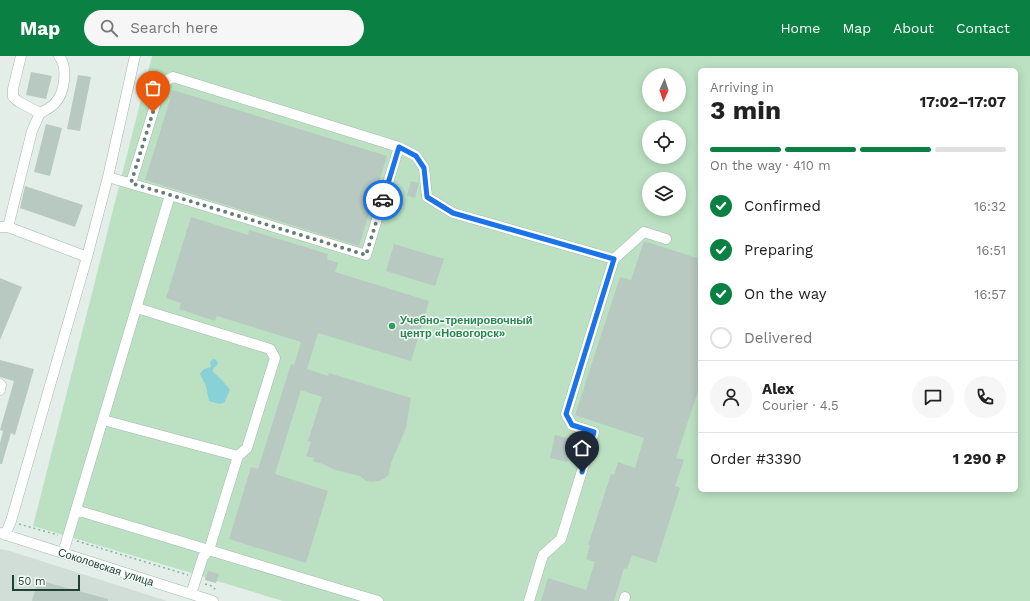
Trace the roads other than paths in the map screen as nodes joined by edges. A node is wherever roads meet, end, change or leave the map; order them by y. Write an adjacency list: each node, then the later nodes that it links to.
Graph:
1 (21, 56): 4 (street)
2 (59, 56): 4 (street)
3 (135, 56): 6 (street)
4 (40, 112): 9 (street)
5 (399, 147): 7 (street); 8 (street); 12 (street)
6 (108, 177): 7 (street); 11 (street)
7 (131, 183): 8 (street)
8 (170, 195): 13 (street)
9 (4, 227): 11 (street)
10 (666, 239): 12 (street)
11 (87, 257): 19 (street)
12 (614, 259): 25 (street)
13 (136, 308): 16 (street); 17 (street)
14 (0, 384): 15 (street)
15 (0, 390)
16 (103, 420): 17 (street); 18 (street)
17 (238, 456): 20 (street)
18 (76, 510): 20 (street); 21 (street)
19 (3, 534): 21 (street, Соколовская улица)
20 (209, 550): 22 (street); 24 (street)
21 (63, 553): 22 (street, Соколовская улица)
22 (191, 594): 23 (street, Соколовская улица)
23 (213, 601)
24 (378, 601)
25 (529, 601)

